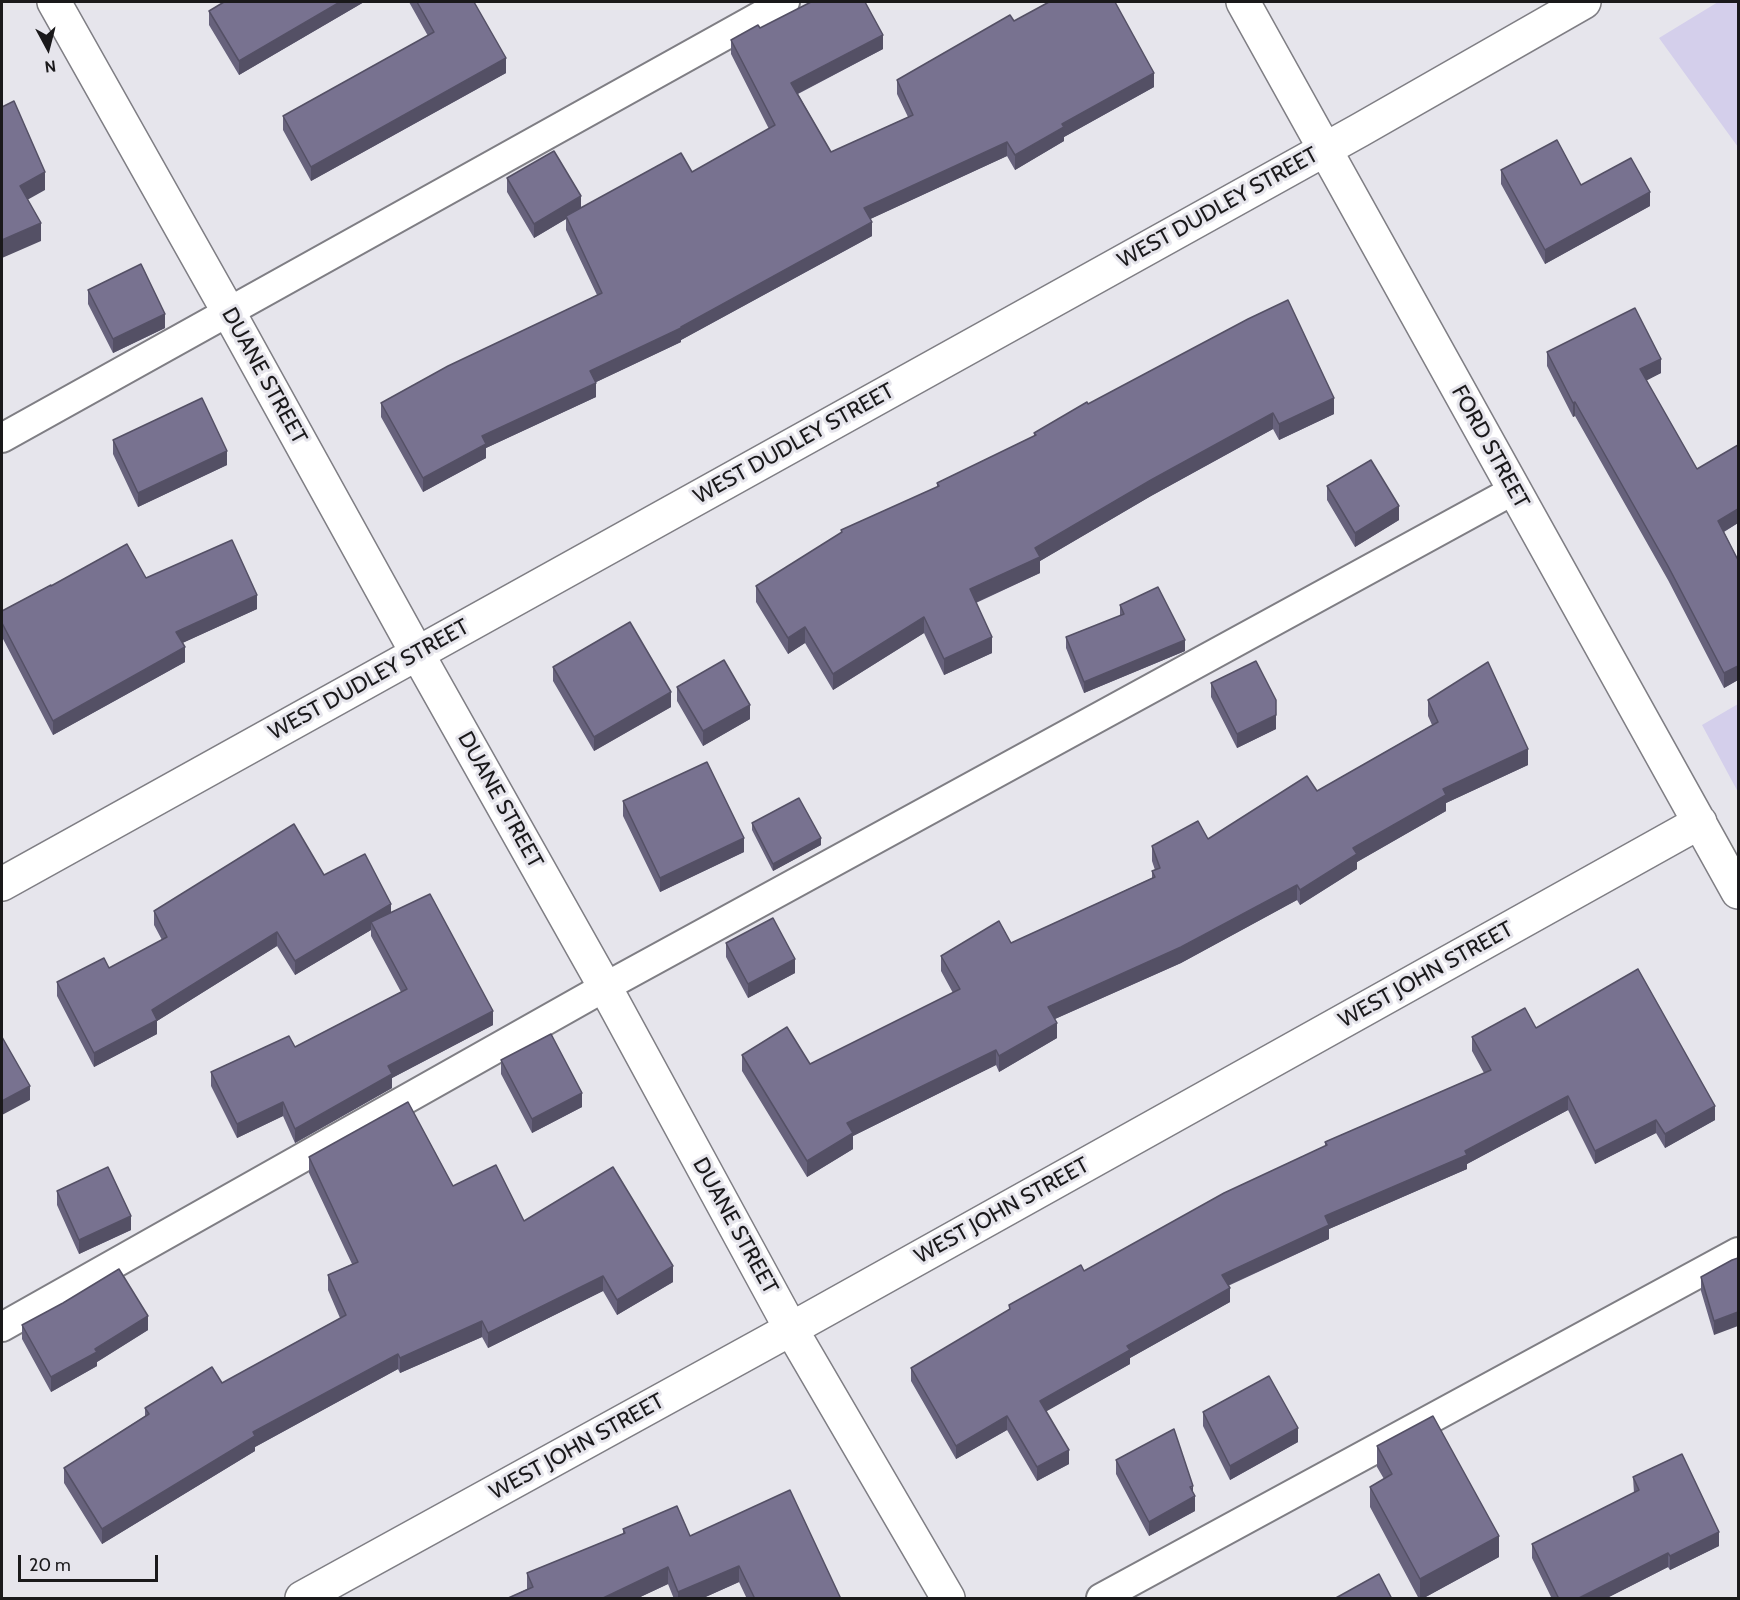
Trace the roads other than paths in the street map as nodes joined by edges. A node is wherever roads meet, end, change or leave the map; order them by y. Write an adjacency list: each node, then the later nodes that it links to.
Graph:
1 (54, 2): 6 (street, DUANE STREET)
2 (785, 2): 6 (lane)
3 (1243, 2): 5 (street, FORD STREET)
4 (1584, 2): 5 (street, WEST DUDLEY STREET)
5 (1324, 150): 8 (street, FORD STREET); 9 (street, WEST DUDLEY STREET)
6 (228, 311): 7 (lane); 9 (street, DUANE STREET)
7 (2, 438)
8 (1514, 490): 10 (street, FORD STREET); 13 (lane)
9 (417, 653): 11 (street, WEST DUDLEY STREET); 13 (street, DUANE STREET)
10 (1700, 822): 12 (street, FORD STREET); 16 (street, WEST JOHN STREET)
11 (2, 884)
12 (1738, 892)
13 (605, 987): 15 (lane); 16 (street, DUANE STREET)
14 (1738, 1251): 19 (lane)
15 (2, 1327)
16 (791, 1329): 17 (street, WEST JOHN STREET); 18 (street, DUANE STREET)
17 (302, 1599)
18 (948, 1599)
19 (1101, 1599)

